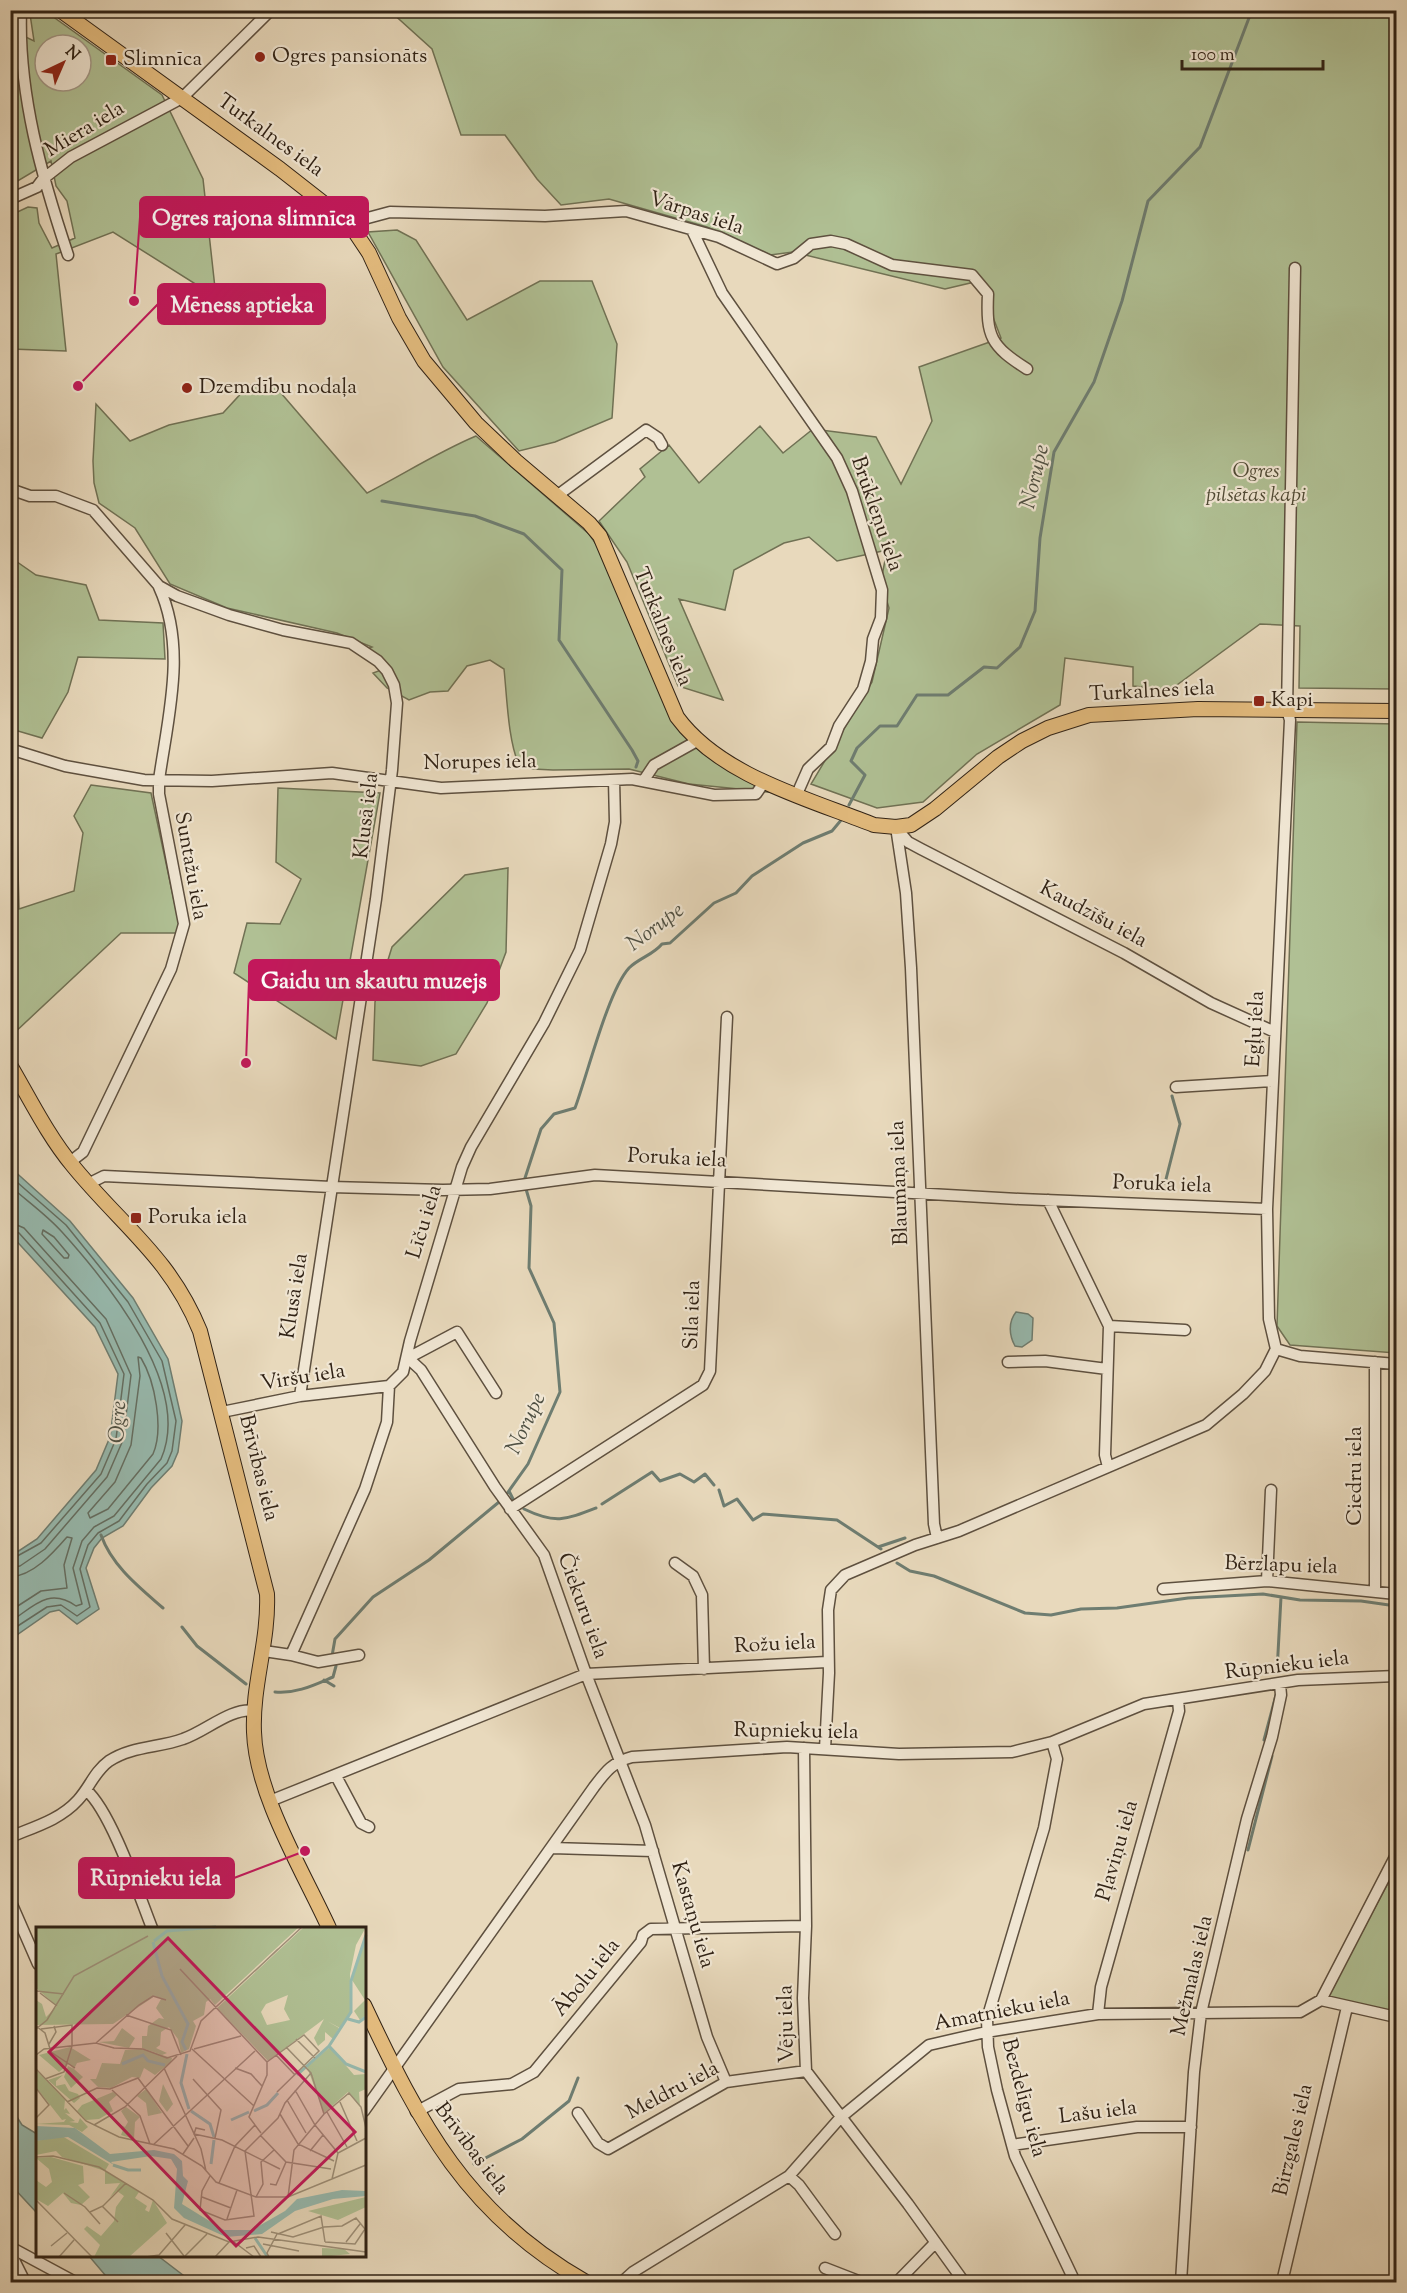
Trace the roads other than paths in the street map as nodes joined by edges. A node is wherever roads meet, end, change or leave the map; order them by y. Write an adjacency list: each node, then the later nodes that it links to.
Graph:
1 (21, 10): 5 (street)
2 (60, 10): 4 (main road, Turkalnes iela)
3 (271, 10): 4 (street, Miera iela)
4 (182, 98): 5 (street, Miera iela); 7 (main road, Turkalnes iela)
5 (43, 178): 6 (street, Miera iela); 9 (street)
6 (10, 199)
7 (349, 223): 8 (street, Vārpas iela); 14 (main road, Turkalnes iela)
8 (692, 230): 11 (street, Vārpas iela); 25 (street, Brūkleņu iela)
9 (68, 255)
10 (1294, 268): 16 (street, Egļu iela)
11 (1027, 369)
12 (662, 444): 14 (street)
13 (10, 489): 15 (street, Klusā iela)
14 (558, 495): 18 (main road, Turkalnes iela)
15 (159, 586): 20 (street, Suntažu iela); 21 (street, Klusā iela)
16 (1287, 710): 17 (main road, Turkalnes iela); 26 (main road, Turkalnes iela); 28 (street, Egļu iela)
17 (1396, 711)
18 (697, 741): 23 (street); 24 (main road, Turkalnes iela)
19 (10, 749): 20 (street, Norupes iela)
20 (159, 780): 21 (street, Norupes iela); 32 (street, Suntažu iela)
21 (391, 780): 22 (street, Norupes iela); 35 (street, Klusā iela)
22 (615, 780): 23 (street, Norupes iela); 36 (street, Līču iela)
23 (644, 780): 24 (street, Norupes iela)
24 (765, 781): 25 (main road, Turkalnes iela)
25 (797, 794): 26 (main road, Turkalnes iela)
26 (896, 827): 28 (street, Kaudzīšu iela); 37 (street, Blaumaņa iela)
27 (727, 1017): 33 (street, Sila iela)
28 (1275, 1032): 30 (street, Egļu iela)
29 (10, 1065): 32 (main road, Brīvības iela)
30 (1273, 1081): 31 (street); 39 (street, Egļu iela)
31 (1176, 1087)
32 (70, 1162): 34 (main road, Brīvības iela)
33 (717, 1180): 36 (street, Poruka iela); 37 (street, Poruka iela); 54 (street, Sila iela)
34 (88, 1184): 35 (street, Poruka iela); 51 (main road, Brīvības iela)
35 (331, 1187): 36 (street, Poruka iela); 50 (street, Klusā iela)
36 (455, 1189): 43 (street, Līču iela)
37 (919, 1192): 38 (street, Poruka iela); 55 (street, Blaumaņa iela)
38 (1048, 1200): 39 (street, Poruka iela); 40 (street)
39 (1267, 1209): 42 (street, Egļu iela)
40 (1109, 1326): 41 (street); 47 (street)
41 (1185, 1330)
42 (1276, 1349): 45 (street); 52 (street, Rožu iela)
43 (408, 1358): 48 (street, Līču iela); 49 (street); 54 (street, Čiekuru iela)
44 (1008, 1362): 47 (street)
45 (1375, 1362): 46 (street); 59 (street, Ciedru iela)
46 (1396, 1364)
47 (1107, 1369): 52 (street)
48 (389, 1386): 50 (street, Viršu iela); 62 (street)
49 (496, 1393)
50 (300, 1396): 51 (street, Viršu iela)
51 (222, 1412): 61 (main road, Brīvības iela)
52 (1108, 1467): 55 (street, Rožu iela)
53 (1271, 1490): 57 (street)
54 (510, 1509): 66 (street, Čiekuru iela)
55 (937, 1538): 64 (street, Rožu iela)
56 (675, 1563): 65 (street)
57 (1267, 1581): 58 (street, Bērzlapu iela); 59 (street, Bērzlapu iela)
58 (1164, 1590)
59 (1375, 1590): 60 (street, Bērzlapu iela)
60 (1396, 1594)
61 (264, 1651): 62 (street); 70 (main road, Brīvības iela)
62 (291, 1655): 63 (street)
63 (359, 1655)
64 (827, 1662): 65 (street, Rožu iela); 73 (street)
65 (704, 1669): 66 (street, Rožu iela)
66 (586, 1674): 74 (street, Čiekuru iela); 75 (street, Rožu iela)
67 (1396, 1676): 68 (street, Rūpnieku iela)
68 (1280, 1684): 69 (street, Rūpnieku iela); 92 (street, Mežmalas iela)
69 (1178, 1700): 71 (street, Rūpnieku iela); 93 (street, Pļaviņu iela)
70 (254, 1711): 76 (street); 77 (main road, Brīvības iela)
71 (1052, 1742): 73 (street, Rūpnieku iela); 95 (street, Bezdelīgu iela)
72 (804, 1748): 73 (street, Rūpnieku iela); 74 (street, Rūpnieku iela); 84 (street, Vēju iela)
73 (825, 1749)
74 (620, 1760): 80 (street); 81 (street, Kastaņu iela)
75 (336, 1776): 77 (street, Rožu iela); 78 (street)
76 (86, 1790): 79 (street); 85 (street)
77 (270, 1801): 86 (main road, Brīvības iela)
78 (369, 1827)
79 (10, 1837)
80 (552, 1848): 81 (street); 96 (street)
81 (653, 1851): 87 (street, Kastaņu iela)
82 (1396, 1855): 89 (street)
83 (10, 1900): 88 (street)
84 (806, 1926): 87 (street, Ābolu iela); 97 (street, Vēju iela)
85 (151, 1927)
86 (328, 1927)
87 (676, 1929): 98 (street, Kastaņu iela); 100 (street, Ābolu iela)
88 (36, 1959)
89 (1321, 2000): 90 (street); 92 (street, Amatnieku iela)
90 (1347, 2007): 94 (street); 119 (street, Birzgales iela)
91 (366, 2009): 96 (main road, Brīvības iela)
92 (1202, 2013): 93 (street, Amatnieku iela); 103 (street, Mežmalas iela)
93 (1098, 2014): 95 (street, Amatnieku iela)
94 (1396, 2017)
95 (986, 2032): 102 (street, Amatnieku iela); 104 (street, Bezdelīgu iela)
96 (395, 2070): 99 (street); 100 (main road, Brīvības iela)
97 (806, 2071): 98 (street, Meldru iela); 102 (street, Vēju iela)
98 (726, 2082): 101 (street, Meldru iela)
99 (366, 2108)
100 (416, 2112): 112 (main road, Brīvības iela)
101 (578, 2113)
102 (840, 2118): 105 (street, Amatnieku iela); 107 (street, Vēju iela)
103 (1191, 2127): 104 (street, Lašu iela); 118 (street, Mežmalas iela)
104 (1011, 2145): 117 (street, Bezdelīgu iela)
105 (789, 2176): 106 (street); 113 (street, Amatnieku iela)
106 (836, 2234)
107 (935, 2243): 115 (street); 116 (street, Vēju iela)
108 (11, 2248): 110 (street); 111 (street)
109 (825, 2268): 114 (street)
110 (25, 2283)
111 (75, 2283)
112 (586, 2283)
113 (622, 2283)
114 (861, 2283)
115 (897, 2283)
116 (964, 2283)
117 (1075, 2283)
118 (1181, 2283)
119 (1281, 2283)

